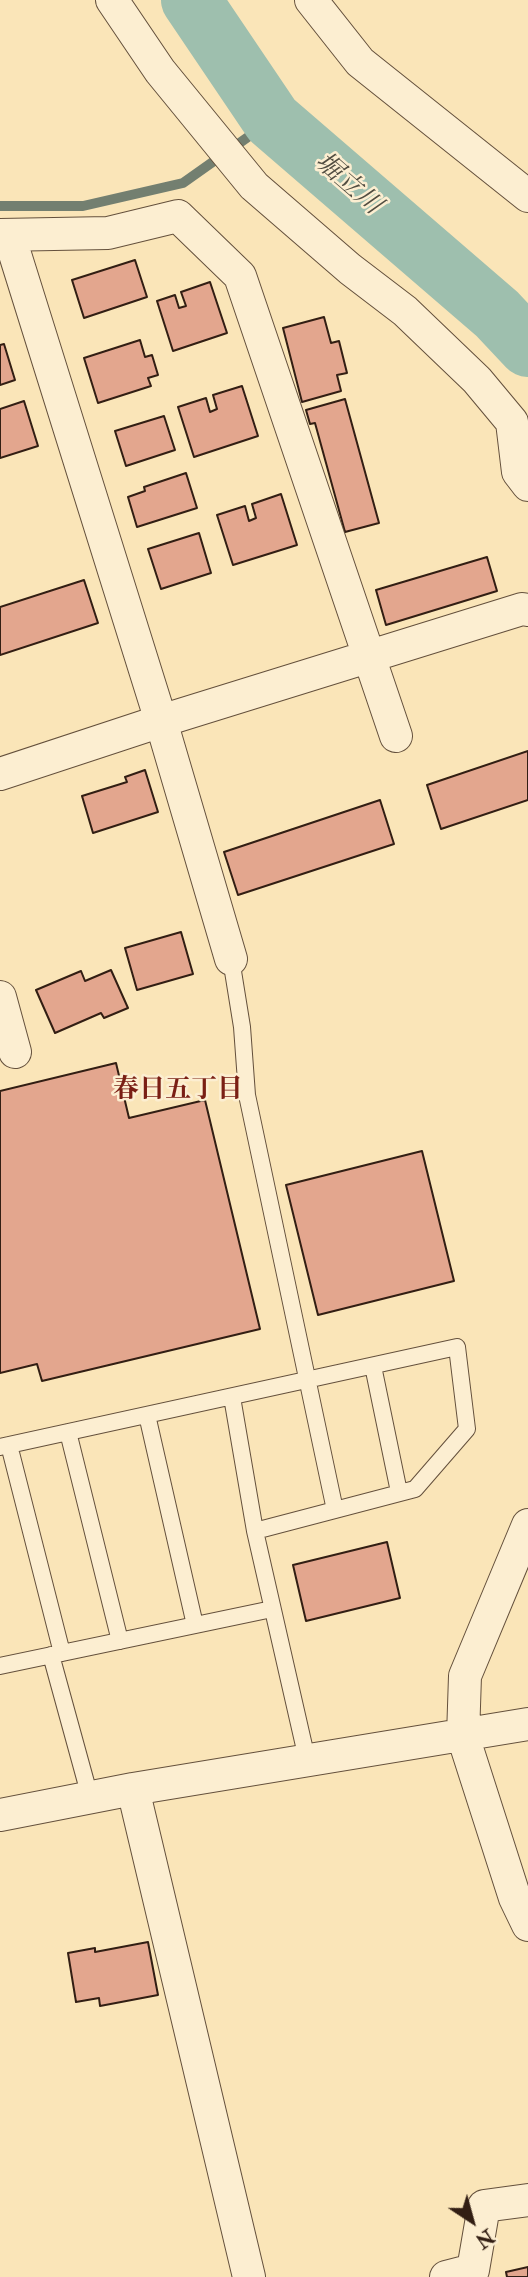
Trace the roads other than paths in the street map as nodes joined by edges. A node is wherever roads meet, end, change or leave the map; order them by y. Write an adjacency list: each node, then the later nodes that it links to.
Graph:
1 (112, 0): 5 (street)
2 (311, 0): 3 (street)
3 (528, 196)
4 (4, 235): 7 (street); 8 (street)
5 (528, 485)
6 (528, 610): 7 (street)
7 (370, 657): 8 (street); 9 (street)
8 (162, 721): 10 (street); 11 (street)
9 (396, 736)
10 (0, 774)
11 (231, 959): 15 (lane)
12 (0, 997): 13 (street)
13 (15, 1052)
14 (373, 1366): 15 (lane); 20 (lane); 20 (lane)
15 (307, 1380): 16 (lane); 21 (lane)
16 (232, 1396): 17 (lane); 23 (lane)
17 (147, 1415): 18 (lane); 25 (lane)
18 (68, 1432): 19 (lane); 26 (lane)
19 (4, 1446): 27 (lane)
20 (399, 1492): 21 (lane)
21 (335, 1510): 23 (lane)
22 (528, 1525): 30 (street)
23 (255, 1531): 24 (lane)
24 (272, 1609): 25 (lane); 31 (lane)
25 (195, 1625): 26 (lane)
26 (120, 1641): 27 (lane)
27 (56, 1654): 28 (lane); 33 (lane)
28 (0, 1666)
29 (528, 1724): 30 (street)
30 (463, 1735): 31 (street); 35 (street)
31 (307, 1759): 32 (street)
32 (133, 1789): 33 (street); 38 (street)
33 (90, 1797): 34 (street)
34 (0, 1815)
35 (528, 1925)
36 (528, 2200): 37 (street)
37 (469, 2275)
38 (249, 2277)

